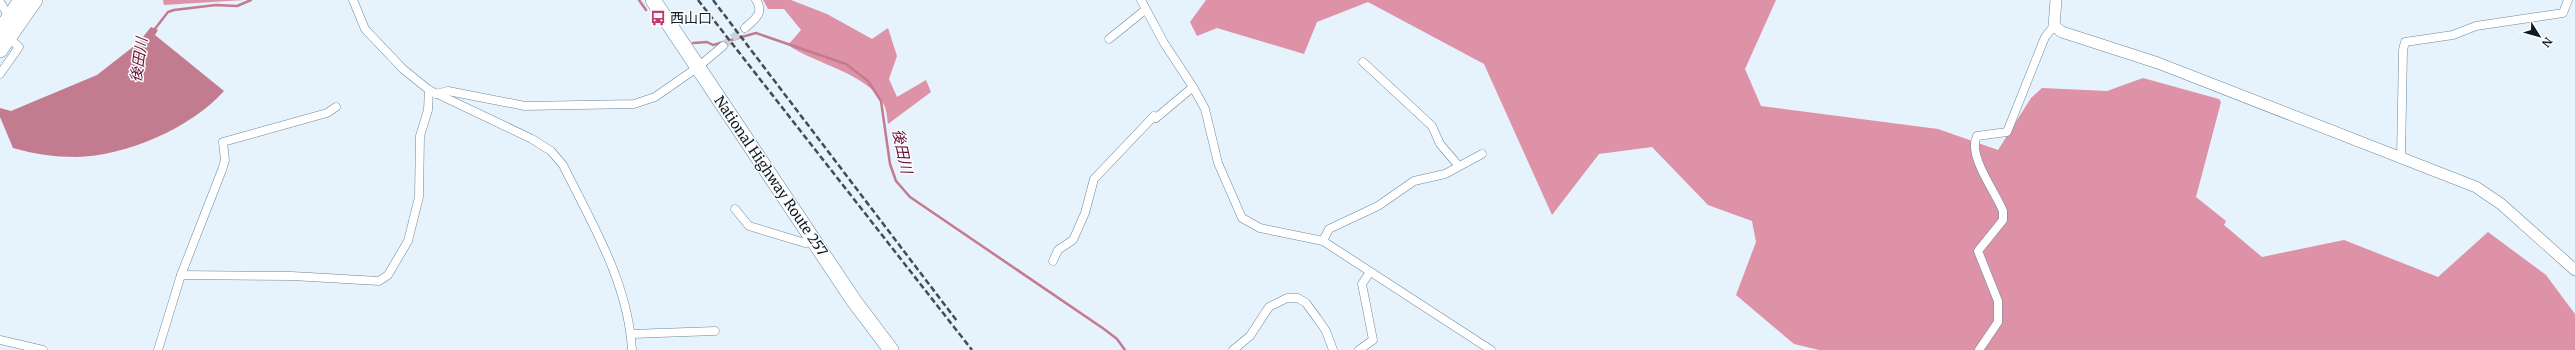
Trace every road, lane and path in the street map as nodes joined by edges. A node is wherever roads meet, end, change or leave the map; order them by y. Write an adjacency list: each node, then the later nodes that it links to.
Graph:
1 (21, 0): 11 (highway)
2 (35, 0): 14 (highway)
3 (353, 0): 22 (street)
4 (653, 0): 19 (highway, National Highway Route 257)
5 (756, 0): 13 (street)
6 (1141, 0): 10 (street)
7 (2056, 0): 12 (street)
8 (2568, 0): 25 (street)
9 (0, 4): 11 (street)
10 (1145, 10): 15 (street); 21 (street)
11 (9, 17): 14 (highway)
12 (2054, 26): 25 (street); 45 (street)
13 (745, 28)
14 (4, 34): 17 (highway); 20 (street)
15 (1109, 39)
16 (723, 46): 19 (street)
17 (0, 50)
18 (1363, 62): 26 (street)
19 (698, 67): 22 (street); 29 (highway, National Highway Route 257)
20 (0, 74)
21 (1193, 87): 28 (street); 30 (street)
22 (433, 92): 33 (street); 35 (street)
23 (336, 107): 33 (street)
24 (1482, 154): 26 (street)
25 (2401, 158): 31 (street)
26 (1458, 165): 28 (street)
27 (735, 209): 29 (street)
28 (1323, 241): 32 (street)
29 (815, 242): 40 (highway, National Highway Route 257)
30 (1053, 261)
31 (2575, 270)
32 (1370, 272): 43 (street); 44 (street)
33 (181, 275): 38 (street)
34 (715, 331): 35 (street)
35 (631, 334): 39 (street)
36 (0, 340): 37 (street)
37 (43, 350)
38 (158, 350)
39 (632, 350)
40 (891, 350)
41 (1234, 350): 42 (street)
42 (1334, 350)
43 (1359, 350)
44 (1491, 350)
45 (1979, 350)

